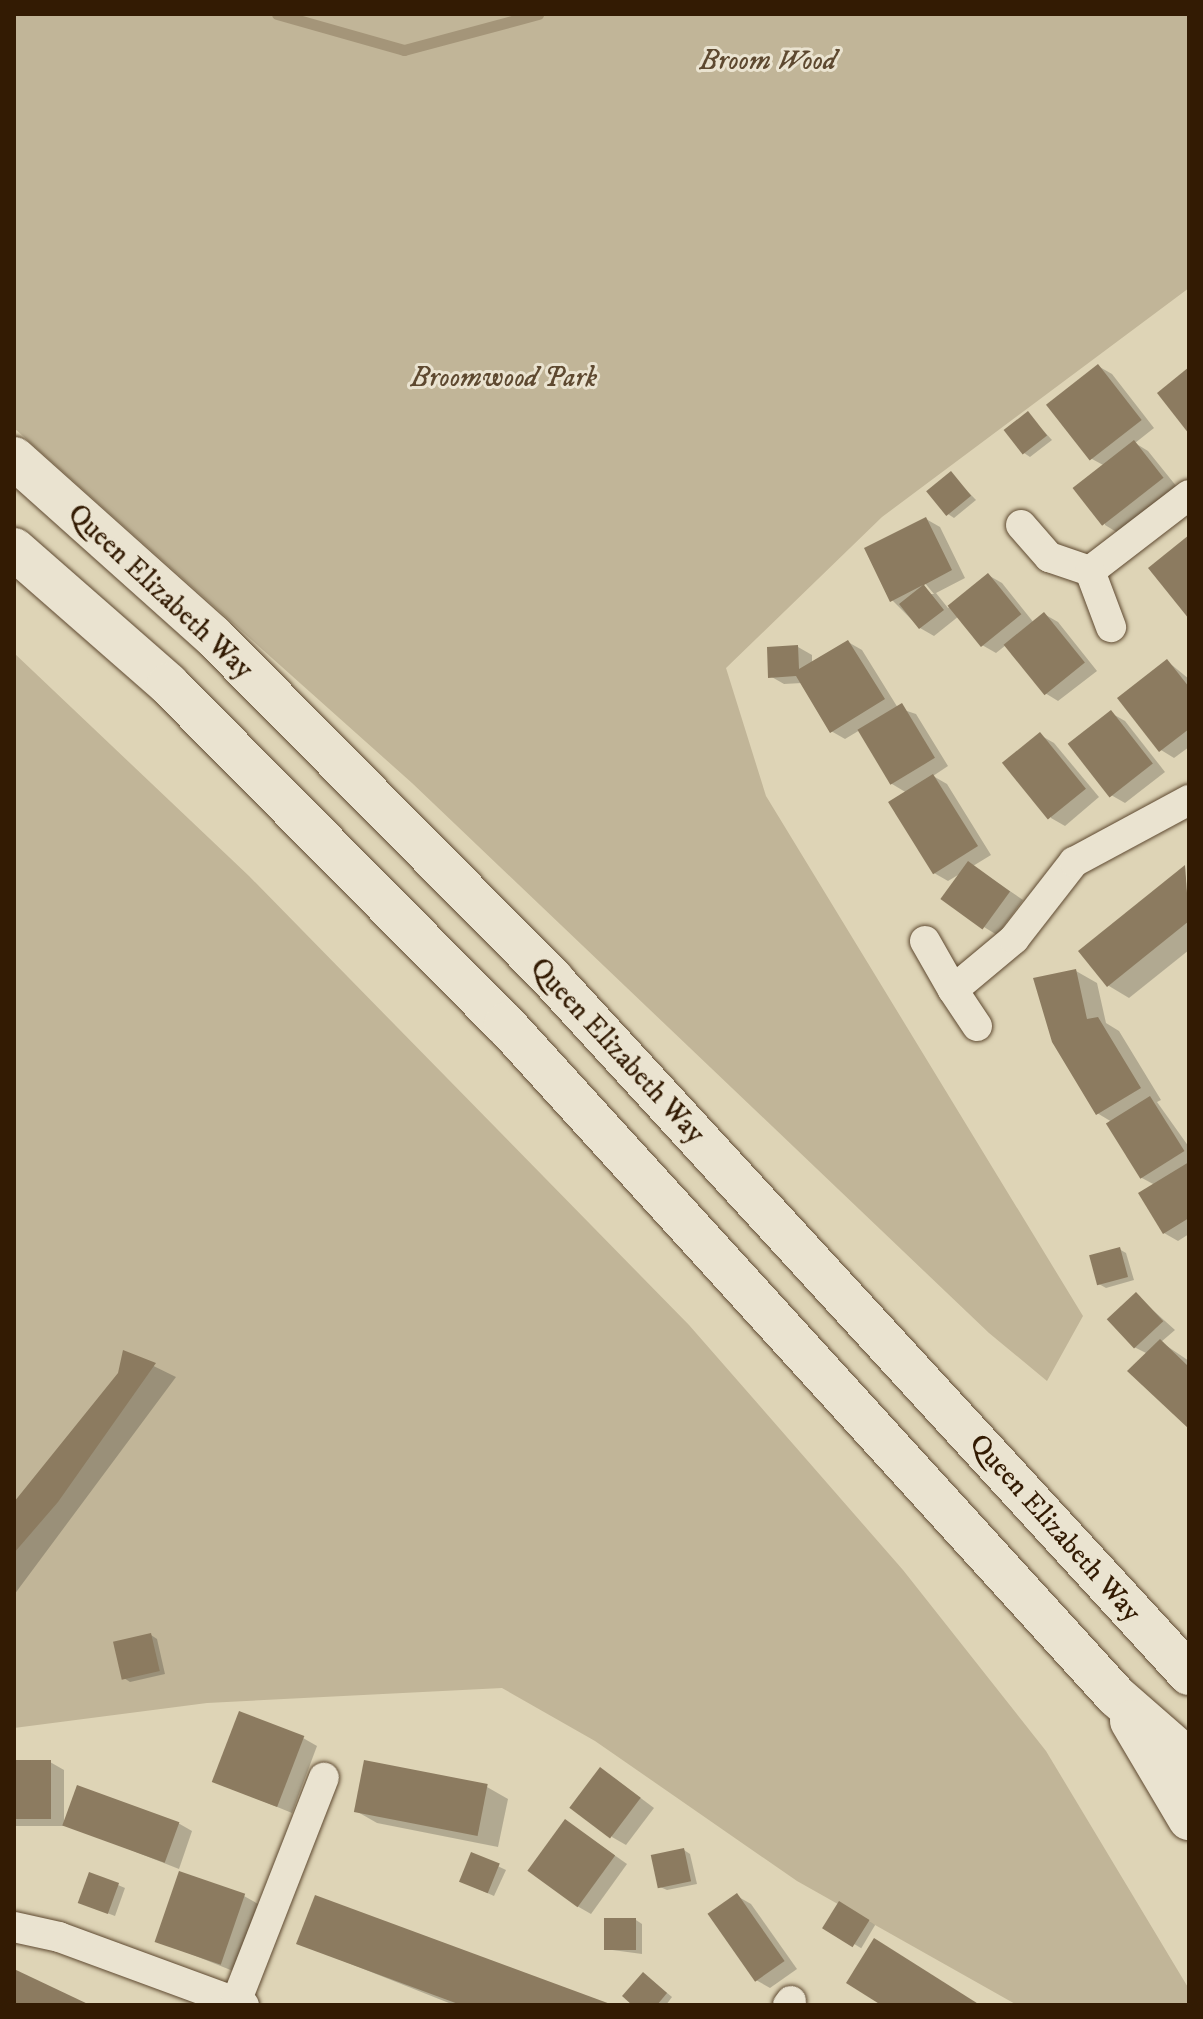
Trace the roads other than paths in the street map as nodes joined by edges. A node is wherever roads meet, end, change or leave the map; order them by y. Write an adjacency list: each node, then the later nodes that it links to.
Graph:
1 (14, 458): 11 (street, Queen Elizabeth Way)
2 (1189, 495): 5 (street)
3 (1021, 525): 5 (street)
4 (14, 549): 12 (street)
5 (1090, 571): 6 (street)
6 (1111, 627)
7 (1189, 800): 9 (street)
8 (925, 941): 9 (street)
9 (953, 990): 10 (street)
10 (977, 1026)
11 (1189, 1674)
12 (1116, 1696): 13 (street); 15 (street)
13 (1189, 1760)
14 (324, 1778): 17 (street)
15 (1189, 1819)
16 (14, 1927): 17 (street)
17 (240, 2004)

